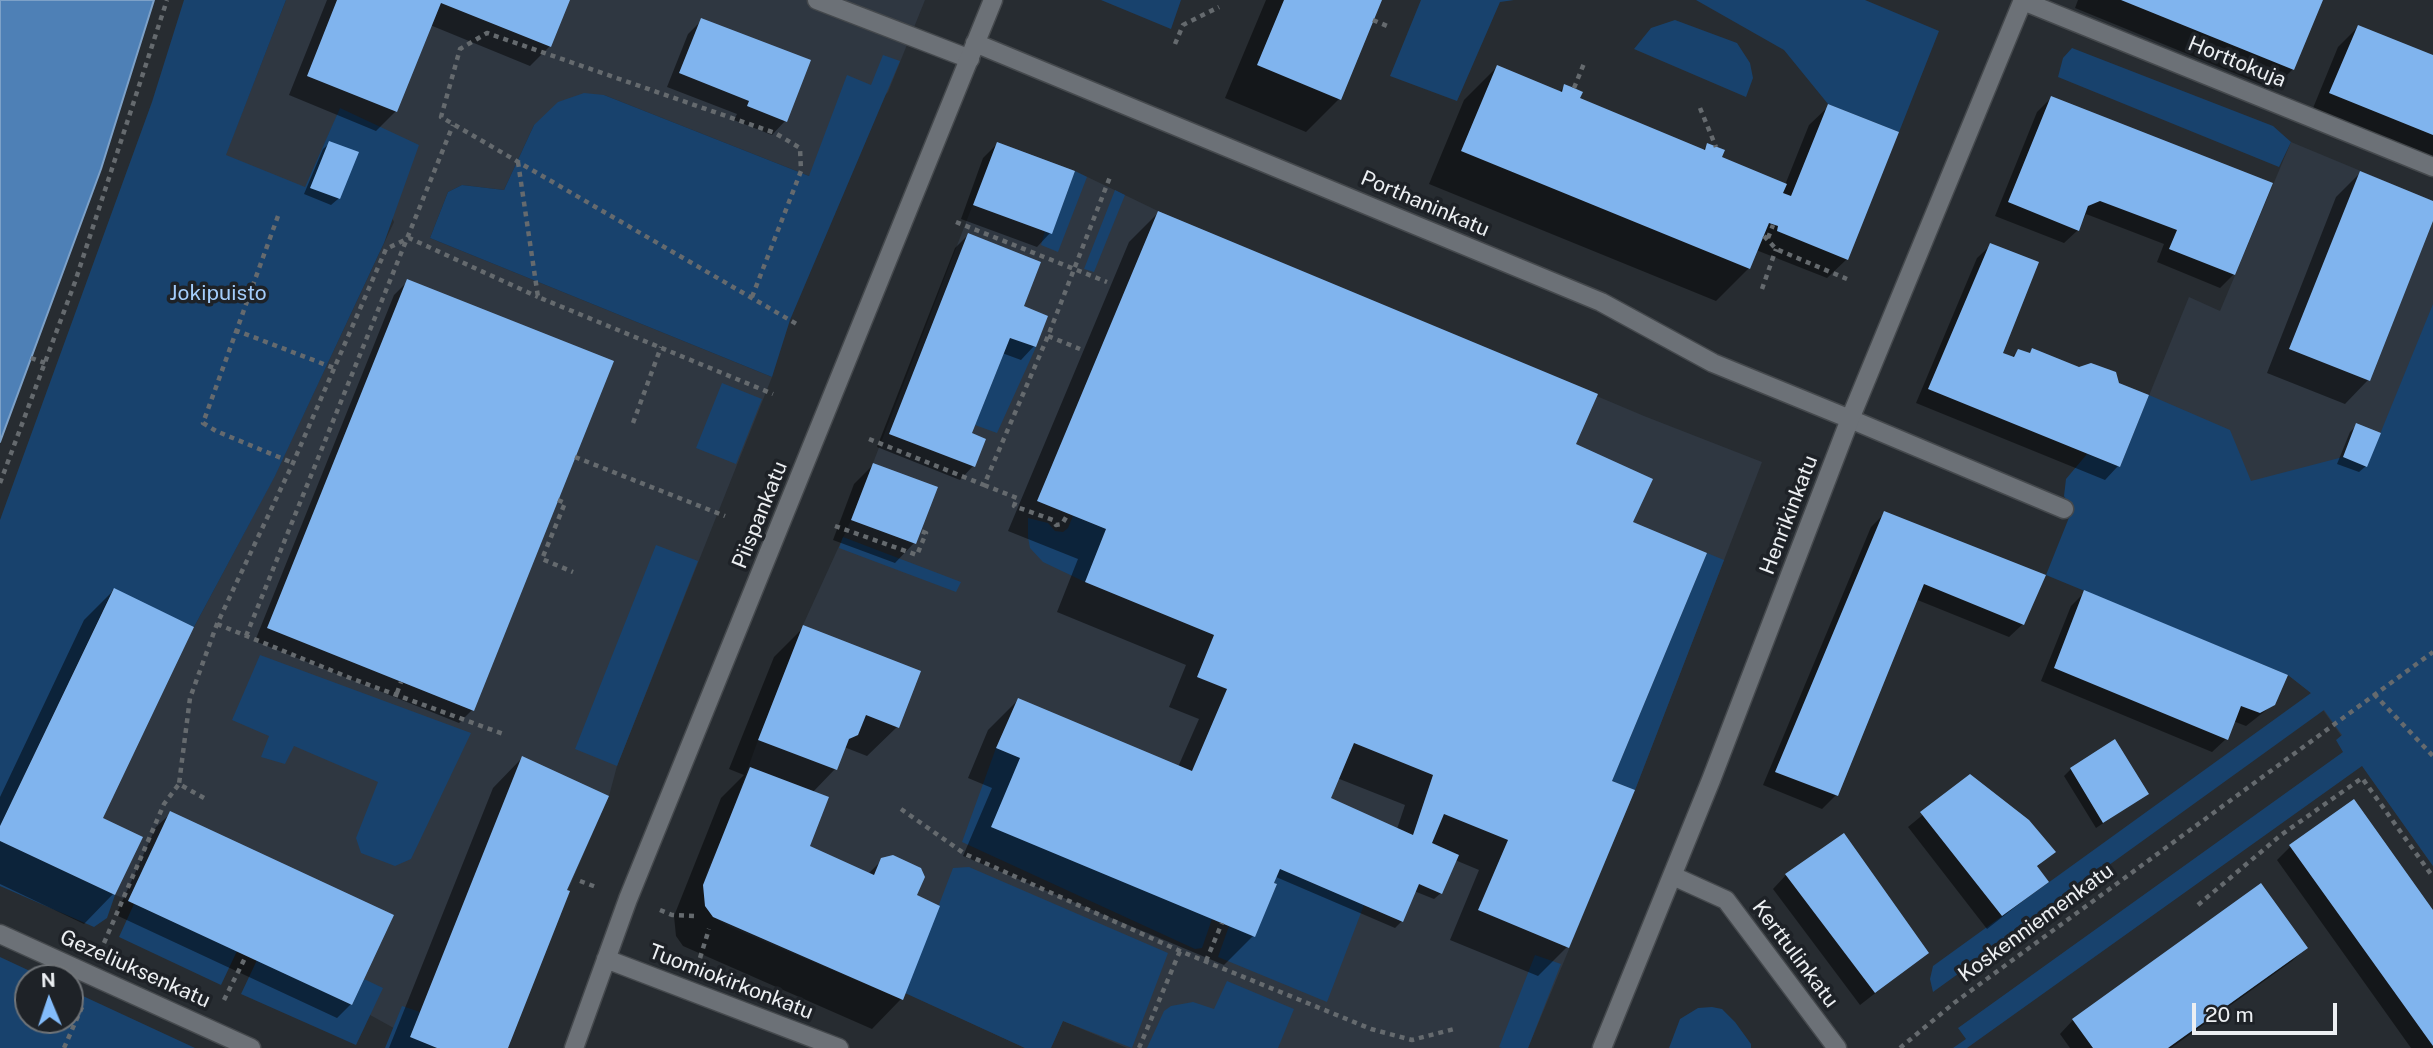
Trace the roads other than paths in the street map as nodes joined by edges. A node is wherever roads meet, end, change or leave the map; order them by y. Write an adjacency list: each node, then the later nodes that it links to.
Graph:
1 (817, 0): 4 (street, Porthaninkatu)
2 (993, 0): 4 (street, Piispankatu)
3 (2023, 1): 5 (street, Horttokuja); 6 (street, Henrikinkatu)
4 (972, 51): 6 (street, Porthaninkatu); 10 (street, Piispankatu)
5 (2433, 167)
6 (1850, 419): 7 (street, Porthaninkatu); 8 (street, Henrikinkatu)
7 (2064, 509)
8 (1673, 876): 14 (street, Henrikinkatu); 15 (street, Kerttulinkatu)
9 (0, 934): 11 (street, Gezeliuksenkatu)
10 (606, 959): 12 (street, Piispankatu); 13 (street, Tuomiokirkonkatu)
11 (251, 1048)
12 (574, 1048)
13 (839, 1048)
14 (1602, 1048)
15 (1837, 1048)

